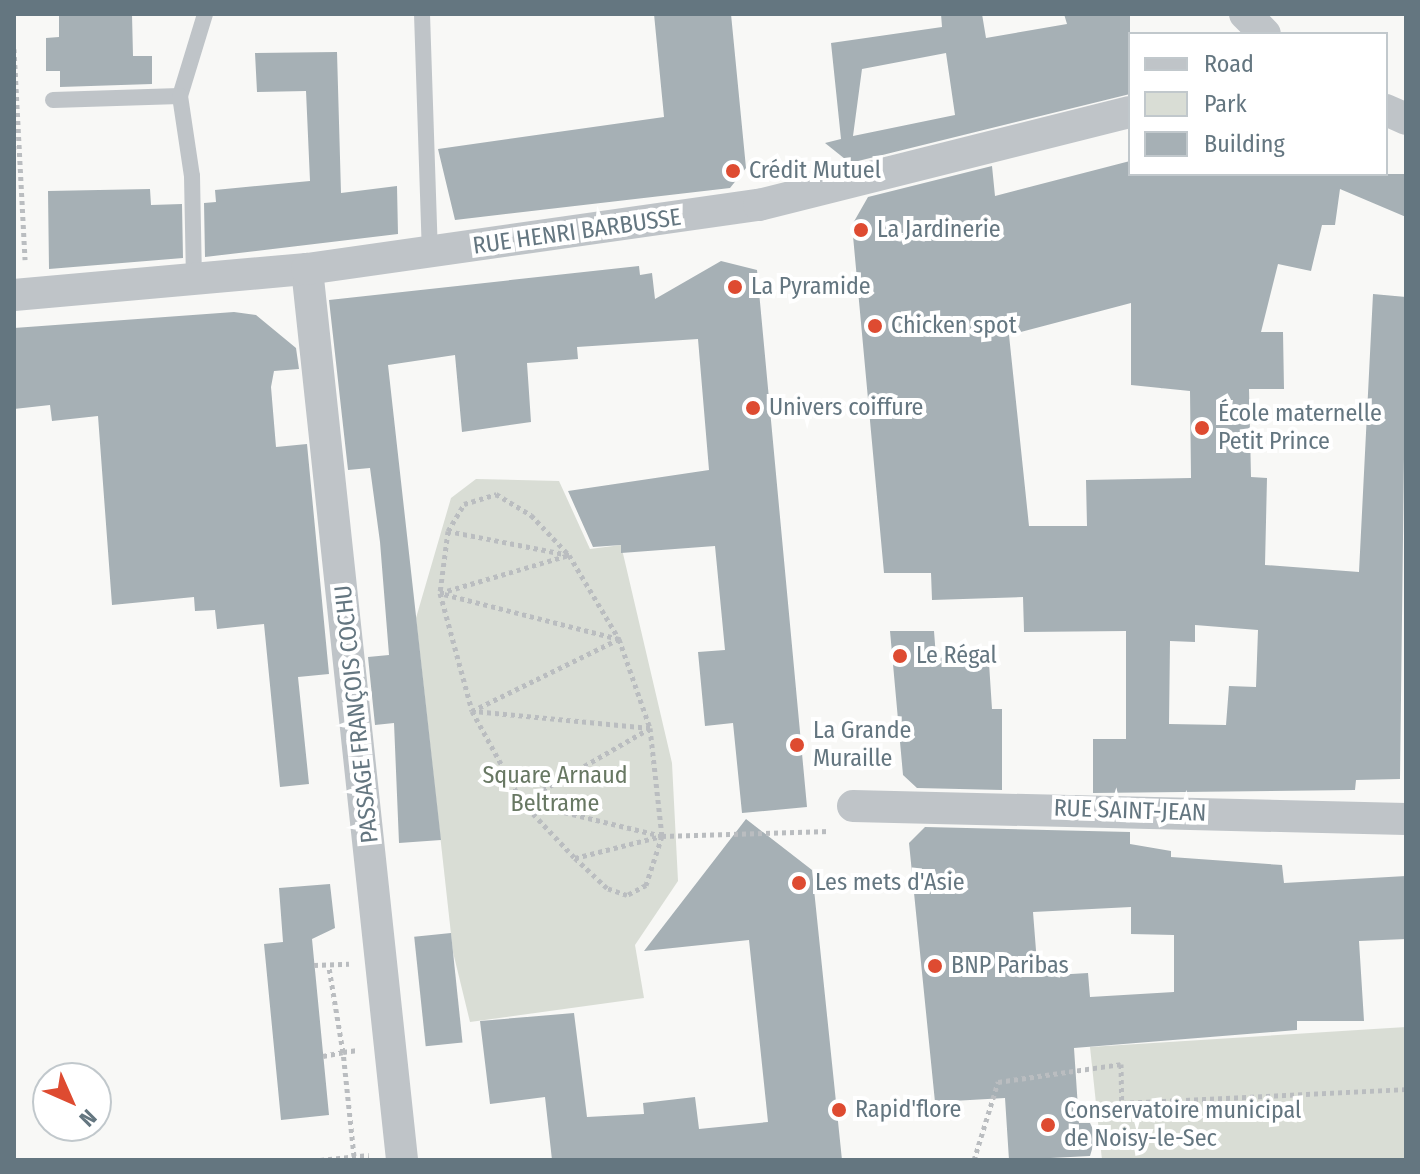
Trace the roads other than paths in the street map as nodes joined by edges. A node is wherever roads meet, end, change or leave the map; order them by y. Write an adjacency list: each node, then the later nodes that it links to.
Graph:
1 (205, 14): 5 (lane)
2 (422, 14): 8 (lane)
3 (1245, 14): 4 (street)
4 (1263, 32)
5 (180, 96): 6 (lane); 10 (lane)
6 (53, 100)
7 (1128, 113): 8 (street, RUE HENRI BARBUSSE)
8 (430, 254): 9 (street, RUE HENRI BARBUSSE)
9 (307, 269): 10 (street, RUE HENRI BARBUSSE); 14 (street, PASSAGE FRANÇOIS COCHU)
10 (194, 282): 11 (street, RUE HENRI BARBUSSE)
11 (20, 294)
12 (846, 818): 13 (street, RUE SAINT-JEAN)
13 (1406, 819)
14 (402, 1157)

